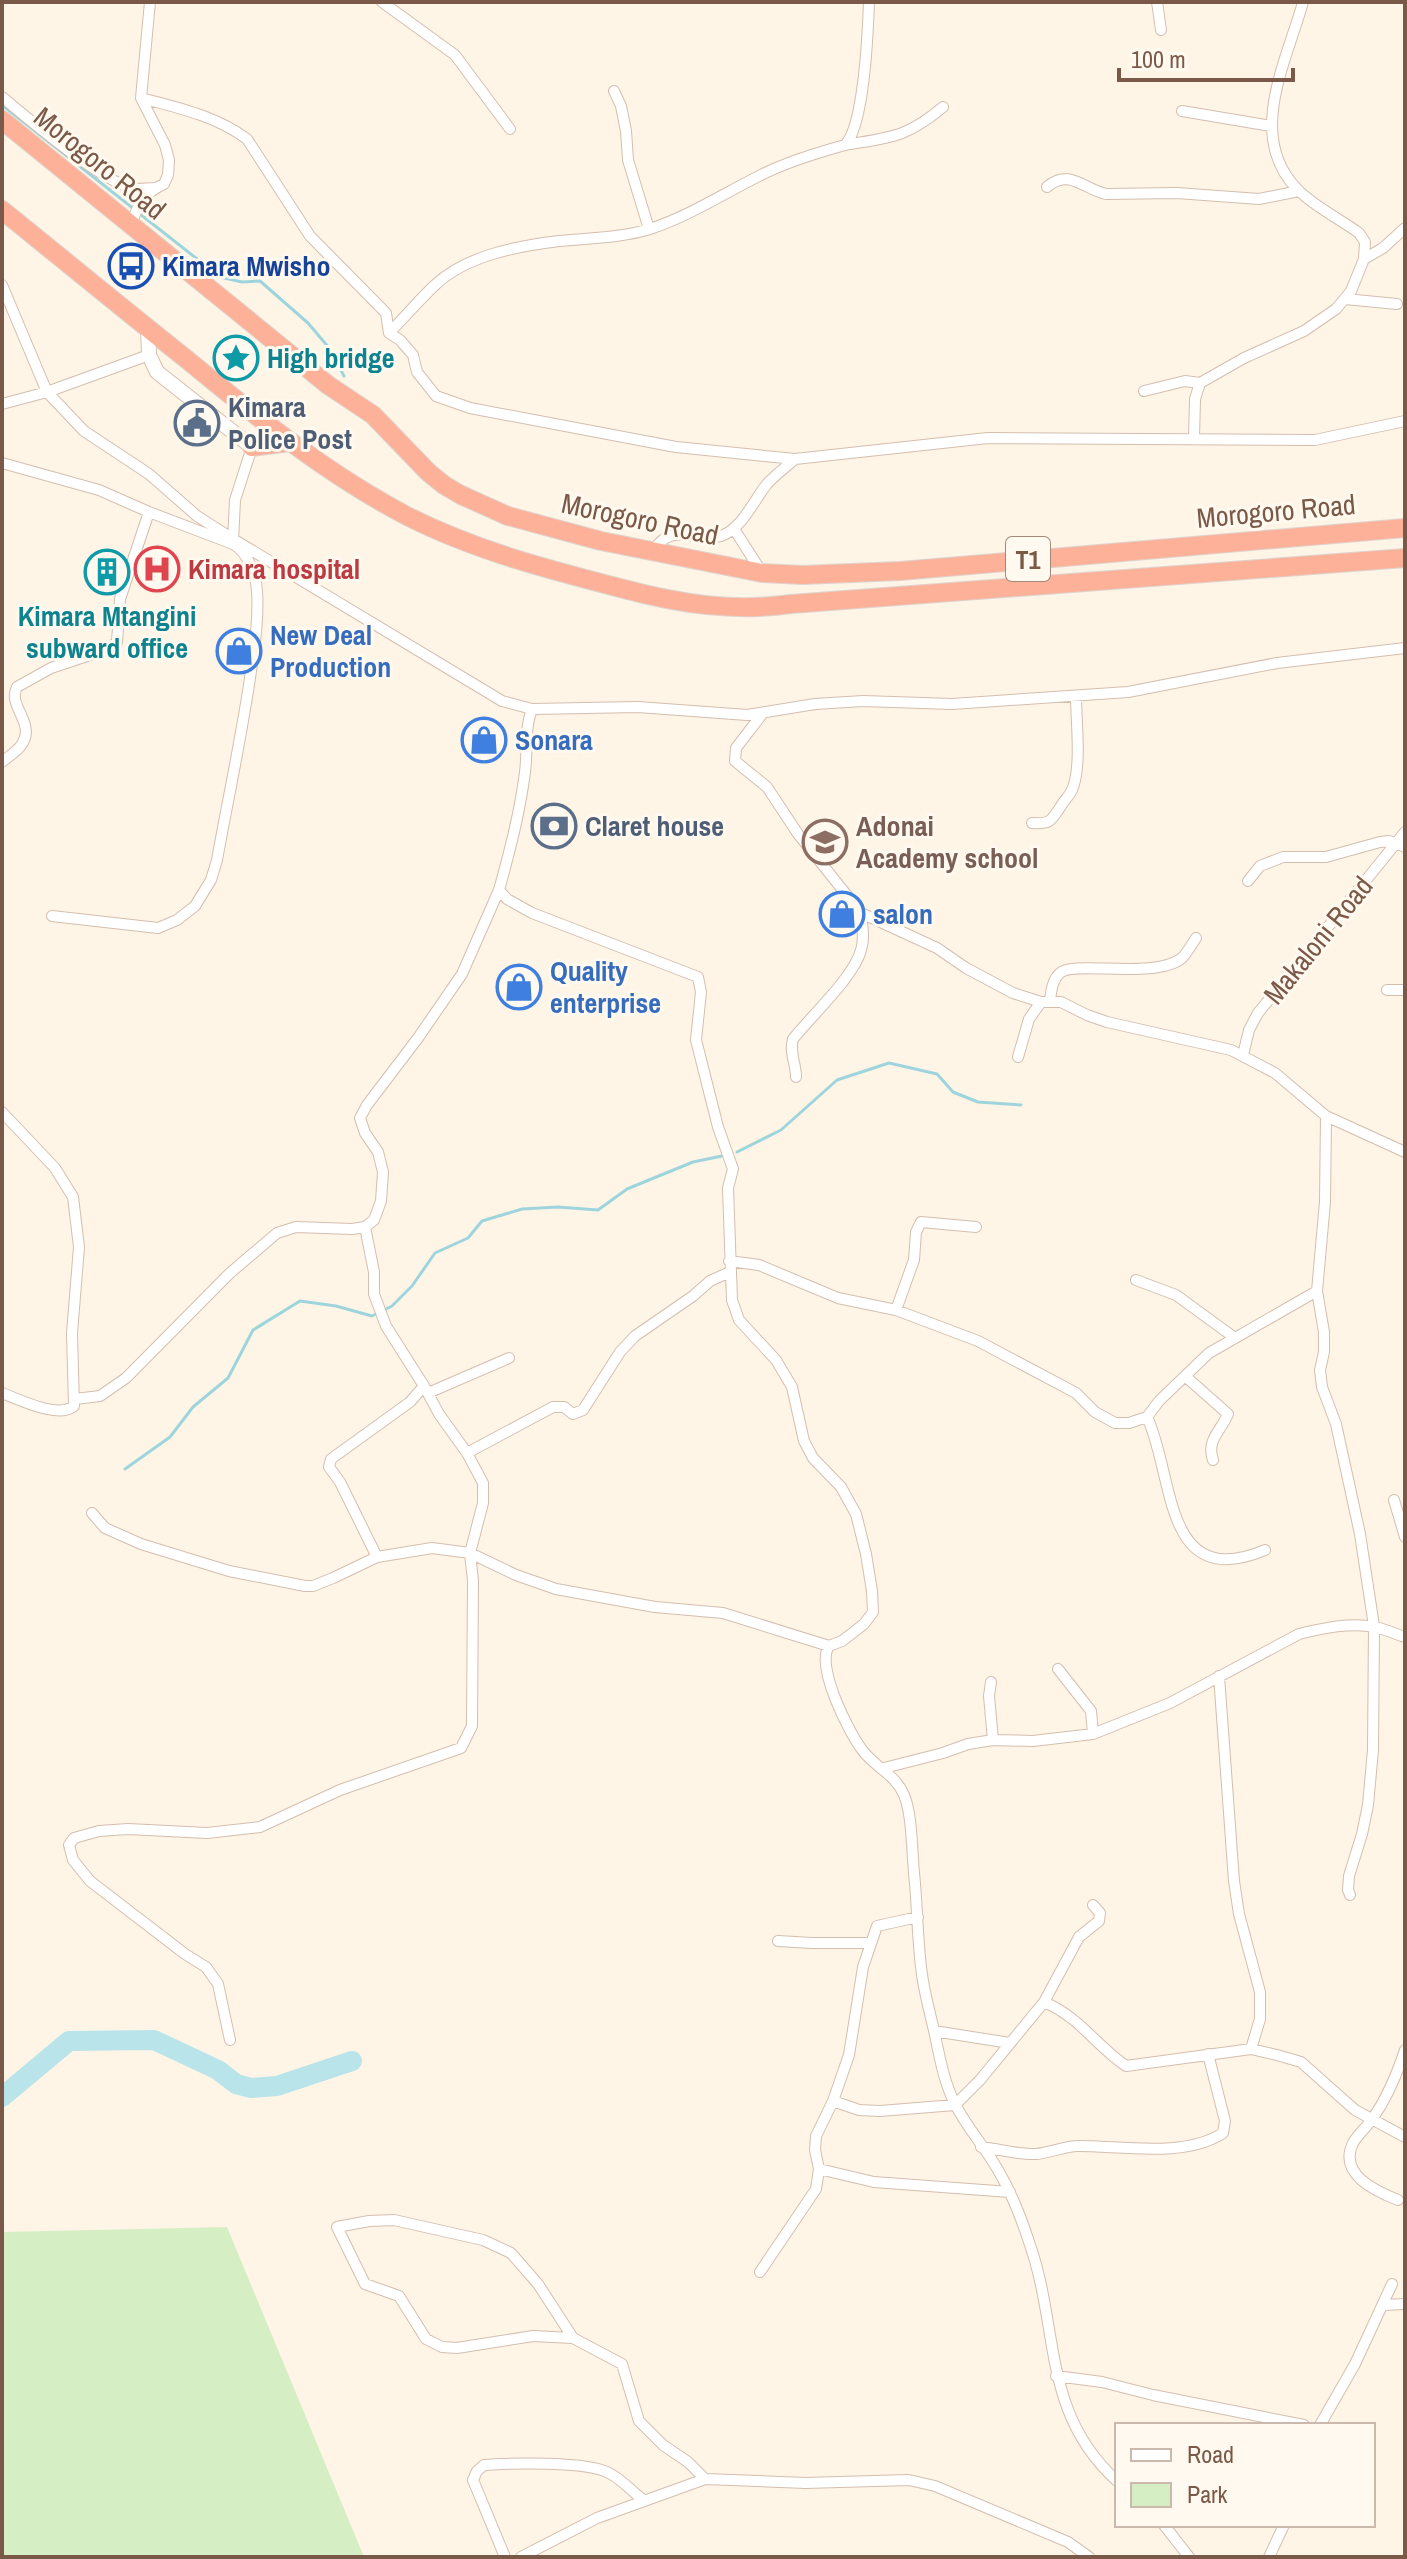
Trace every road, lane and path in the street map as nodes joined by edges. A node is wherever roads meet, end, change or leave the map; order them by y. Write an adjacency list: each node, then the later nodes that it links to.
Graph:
1 (150, 2): 9 (street)
2 (382, 2): 14 (street)
3 (869, 2): 15 (street)
4 (1157, 2): 6 (street)
5 (1303, 2): 13 (street)
6 (1161, 30)
7 (614, 91): 22 (street)
8 (2, 97): 17 (street)
9 (141, 98): 17 (street); 28 (street)
10 (943, 107): 15 (street)
11 (1182, 111): 13 (street)
12 (2, 120): 20 (highway, Morogoro Road / T1)
13 (1271, 126): 18 (street)
14 (510, 129)
15 (845, 145): 22 (street)
16 (1047, 187): 18 (street)
17 (155, 188): 20 (street)
18 (1299, 191): 23 (street)
19 (2, 210): 27 (highway, Morogoro Road / T1)
20 (132, 226): 44 (highway, Morogoro Road / T1)
21 (1405, 228): 23 (street)
22 (649, 229): 28 (street)
23 (1364, 259): 25 (street)
24 (2, 285): 32 (street)
25 (1345, 299): 26 (street); 30 (street)
26 (1397, 304)
27 (148, 328): 29 (street); 36 (highway, Morogoro Road / T1)
28 (389, 333): 38 (street)
29 (149, 355): 32 (street); 37 (street)
30 (1200, 383): 31 (street); 35 (street)
31 (1144, 391)
32 (47, 392): 33 (street); 43 (street)
33 (2, 404)
34 (1405, 421): 35 (street)
35 (1194, 438): 38 (street)
36 (290, 442): 37 (highway); 45 (highway, Morogoro Road / T1)
37 (252, 447): 43 (street)
38 (795, 459): 42 (street)
39 (2, 463): 40 (street)
40 (149, 512): 43 (street); 51 (street)
41 (1405, 528): 46 (highway, Morogoro Road / T1)
42 (734, 529): 44 (street); 46 (street)
43 (233, 542): 49 (street); 58 (street)
44 (653, 551): 46 (highway, Morogoro Road / T1)
45 (1405, 558)
46 (762, 573)
47 (1405, 648): 48 (street)
48 (1076, 696): 50 (street); 52 (street)
49 (532, 709): 50 (street); 56 (street)
50 (763, 713): 57 (street)
51 (2, 762)
52 (1032, 823)
53 (1405, 832): 54 (street, Makaloni Road)
54 (1401, 846): 55 (street); 63 (street, Makaloni Road)
55 (1248, 881)
56 (499, 890): 69 (street); 71 (street)
57 (861, 913): 62 (street); 65 (street)
58 (52, 916)
59 (1196, 938): 62 (street)
60 (1387, 990): 61 (street)
61 (1405, 990)
62 (1041, 1001): 63 (street); 64 (street)
63 (1243, 1055): 67 (street)
64 (1018, 1057)
65 (796, 1077)
66 (2, 1112): 80 (street)
67 (1326, 1116): 68 (street); 73 (street)
68 (1405, 1152)
69 (365, 1227): 78 (street); 80 (street)
70 (976, 1227): 74 (street)
71 (730, 1266): 74 (street); 82 (street); 92 (street)
72 (1136, 1280): 75 (street)
73 (1317, 1291): 75 (street); 90 (street)
74 (896, 1310): 81 (street)
75 (1235, 1338): 77 (street)
76 (509, 1358): 78 (street)
77 (1185, 1376): 81 (street); 83 (street)
78 (426, 1389): 82 (street); 89 (street)
79 (2, 1393): 80 (street)
80 (75, 1399)
81 (1147, 1417): 87 (street)
82 (467, 1453): 88 (street)
83 (1213, 1460)
84 (1394, 1500): 86 (street)
85 (92, 1513): 89 (street)
86 (1405, 1537)
87 (1265, 1550)
88 (470, 1553): 89 (street); 92 (street); 106 (street)
89 (377, 1557)
90 (1374, 1626): 91 (street); 94 (street); 99 (street)
91 (1405, 1637)
92 (829, 1646): 98 (street)
93 (1058, 1669): 96 (street)
94 (1219, 1676): 96 (street); 108 (street)
95 (991, 1682): 97 (street)
96 (1093, 1734): 97 (street)
97 (993, 1740): 98 (street)
98 (884, 1768): 101 (street)
99 (1350, 1895)
100 (1093, 1905): 104 (street)
101 (918, 1917): 103 (street); 105 (street)
102 (778, 1941): 103 (street)
103 (870, 1943): 111 (street)
104 (1044, 2002): 107 (street); 110 (street)
105 (934, 2031): 107 (street); 112 (street)
106 (230, 2040)
107 (1010, 2043): 112 (street)
108 (1251, 2049): 110 (street); 113 (street)
109 (1405, 2050): 113 (street)
110 (1208, 2054): 115 (street)
111 (833, 2101): 112 (street); 116 (street)
112 (955, 2105): 115 (street)
113 (1372, 2119): 114 (street); 118 (street)
114 (1405, 2137)
115 (981, 2147): 117 (street)
116 (819, 2169): 117 (street); 119 (street)
117 (1010, 2192): 124 (street)
118 (1398, 2200)
119 (760, 2272)
120 (1392, 2284): 122 (street)
121 (1405, 2304): 122 (street)
122 (1383, 2305): 126 (street)
123 (573, 2338): 123 (street); 127 (street)
124 (1056, 2376): 125 (street); 128 (street)
125 (1267, 2421)
126 (1321, 2423)
127 (705, 2479): 129 (street); 134 (street)
128 (1115, 2479)
129 (643, 2500): 132 (street); 133 (street)
130 (1166, 2527): 135 (street)
131 (1283, 2527): 136 (street)
132 (505, 2557)
133 (521, 2557)
134 (1089, 2557)
135 (1189, 2557)
136 (1269, 2557)

